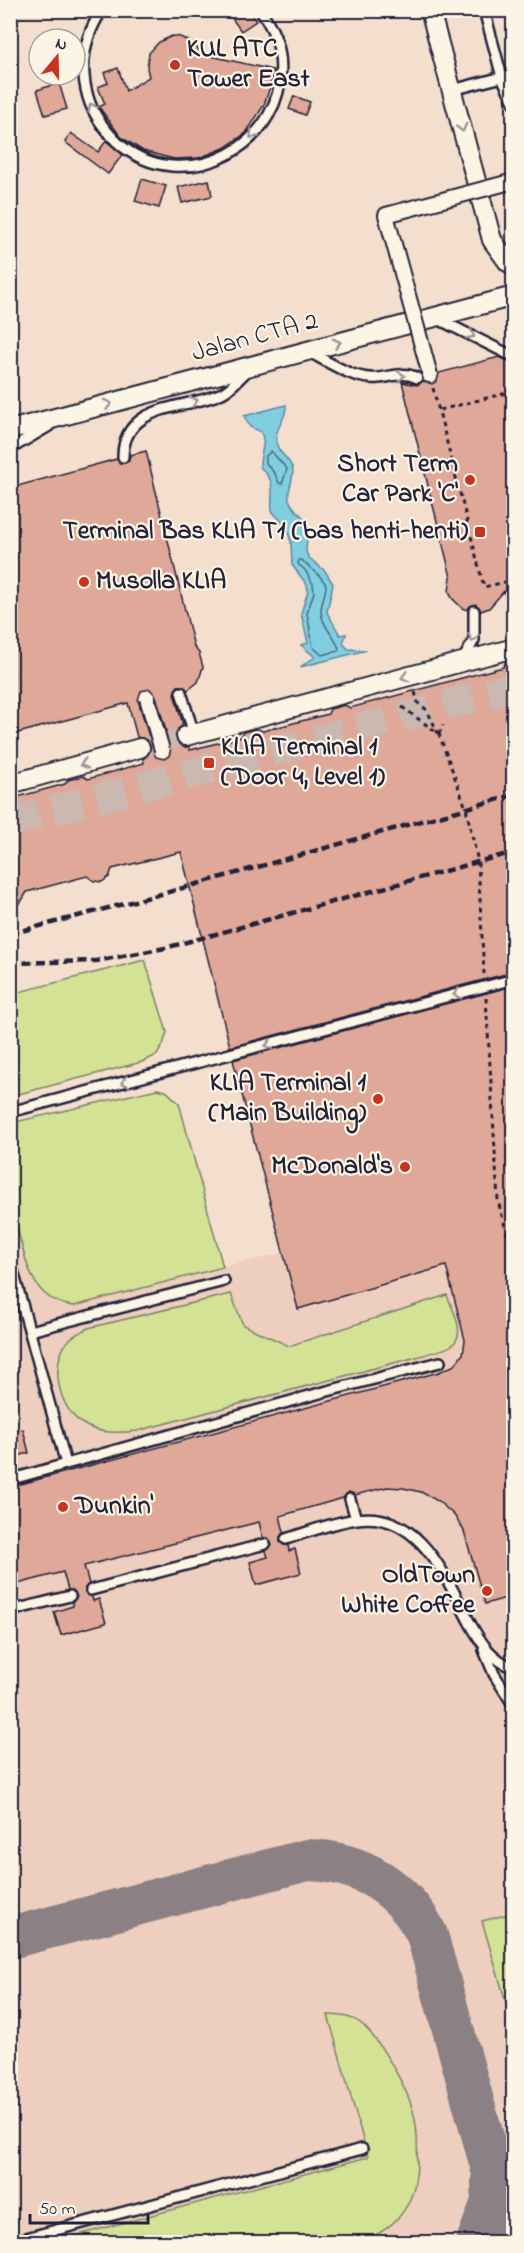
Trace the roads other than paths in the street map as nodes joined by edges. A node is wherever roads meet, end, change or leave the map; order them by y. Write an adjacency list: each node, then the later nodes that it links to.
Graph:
1 (102, 10): 2 (lane, one-way to 1)
2 (261, 10)
3 (430, 10): 7 (street)
4 (484, 10): 6 (lane)
5 (513, 74): 6 (lane)
6 (502, 77): 7 (lane); 8 (lane)
7 (452, 90): 10 (street, one-way to 10)
8 (513, 102)
9 (513, 181): 16 (street, bridge)
10 (513, 266)
11 (513, 296): 12 (street, Jalan CTA 2)
12 (434, 316): 13 (street, Jalan CTA 2, one-way to 12); 14 (lane, one-way to 14)
13 (306, 351): 15 (street, Jalan CTA 2); 16 (lane, one-way to 16)
14 (508, 354)
15 (254, 365): 17 (street, Jalan CTA 2, one-way to 15); 20 (lane, one-way to 15)
16 (423, 376)
17 (66, 415): 18 (street, Jalan CTA 2); 19 (lane)
18 (10, 430)
19 (10, 449)
20 (123, 457)
21 (474, 611): 23 (lane, one-way to 23)
22 (513, 648): 23 (street)
23 (462, 661): 26 (street, one-way to 26)
24 (181, 692): 26 (lane)
25 (147, 698): 28 (street, bridge)
26 (190, 735)
27 (140, 748): 29 (street, one-way to 29)
28 (162, 750)
29 (10, 783)
30 (513, 979): 31 (lane, one-way to 31)
31 (10, 1112)
32 (10, 1260): 34 (lane)
33 (224, 1281): 34 (lane)
34 (30, 1331): 38 (lane)
35 (440, 1362): 36 (lane)
36 (320, 1393): 37 (lane); 38 (lane)
37 (323, 1403)
38 (66, 1464): 39 (lane)
39 (16, 1478)
40 (350, 1499): 41 (lane)
41 (356, 1519): 42 (lane); 47 (lane)
42 (286, 1539)
43 (265, 1544): 44 (lane)
44 (91, 1590)
45 (70, 1596): 46 (lane)
46 (10, 1611)
47 (478, 1638): 48 (lane); 49 (lane)
48 (513, 1668)
49 (513, 1706)
50 (362, 2149): 51 (lane)
51 (11, 2242)

